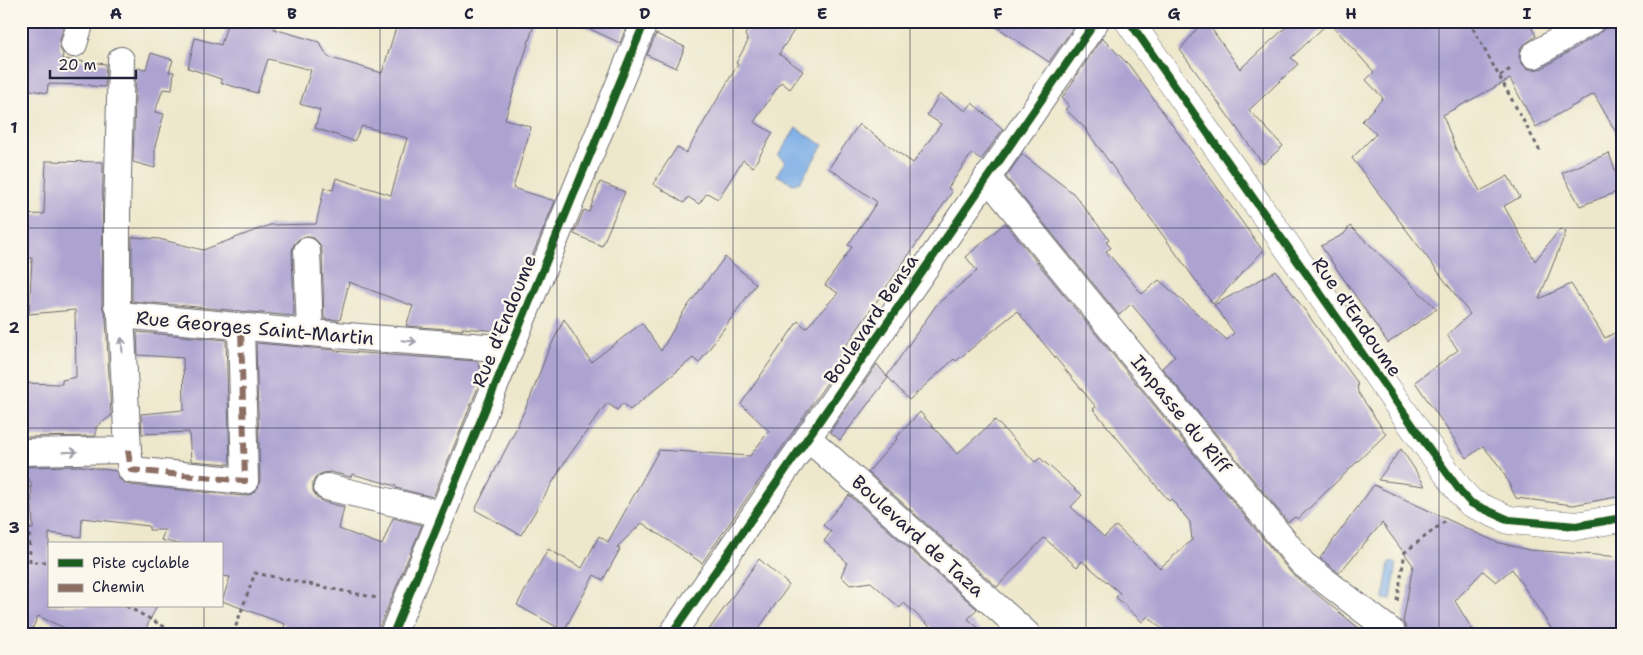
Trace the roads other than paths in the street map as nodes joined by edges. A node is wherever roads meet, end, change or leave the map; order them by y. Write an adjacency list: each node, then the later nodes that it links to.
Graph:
1 (645, 21): 12 (street, Rue d'Endoume)
2 (1096, 21): 7 (street, Boulevard Bensa)
3 (1128, 21): 18 (street, Rue d'Endoume)
4 (1592, 21): 5 (street)
5 (1534, 55)
6 (121, 60): 9 (street)
7 (987, 177): 13 (street, Boulevard Bensa); 19 (street, Impasse du Riff)
8 (307, 251): 11 (street)
9 (121, 315): 10 (street, Rue Georges Saint-Martin); 14 (street, Rue Georges Saint-Martin, one-way to 9)
10 (241, 327): 11 (street, Rue Georges Saint-Martin); 14 (street, Rue Georges Saint-Martin)
11 (310, 333): 12 (street, Rue Georges Saint-Martin, one-way to 12)
12 (510, 349): 17 (street, Rue d'Endoume)
13 (809, 439): 21 (street, Boulevard Bensa); 22 (street, Boulevard de Taza)
14 (128, 450): 15 (street, one-way to 14)
15 (25, 452)
16 (327, 488): 17 (street)
17 (441, 514): 20 (street, Rue d'Endoume)
18 (1622, 518)
19 (1392, 632)
20 (393, 634)
21 (672, 634)
22 (1027, 634)

